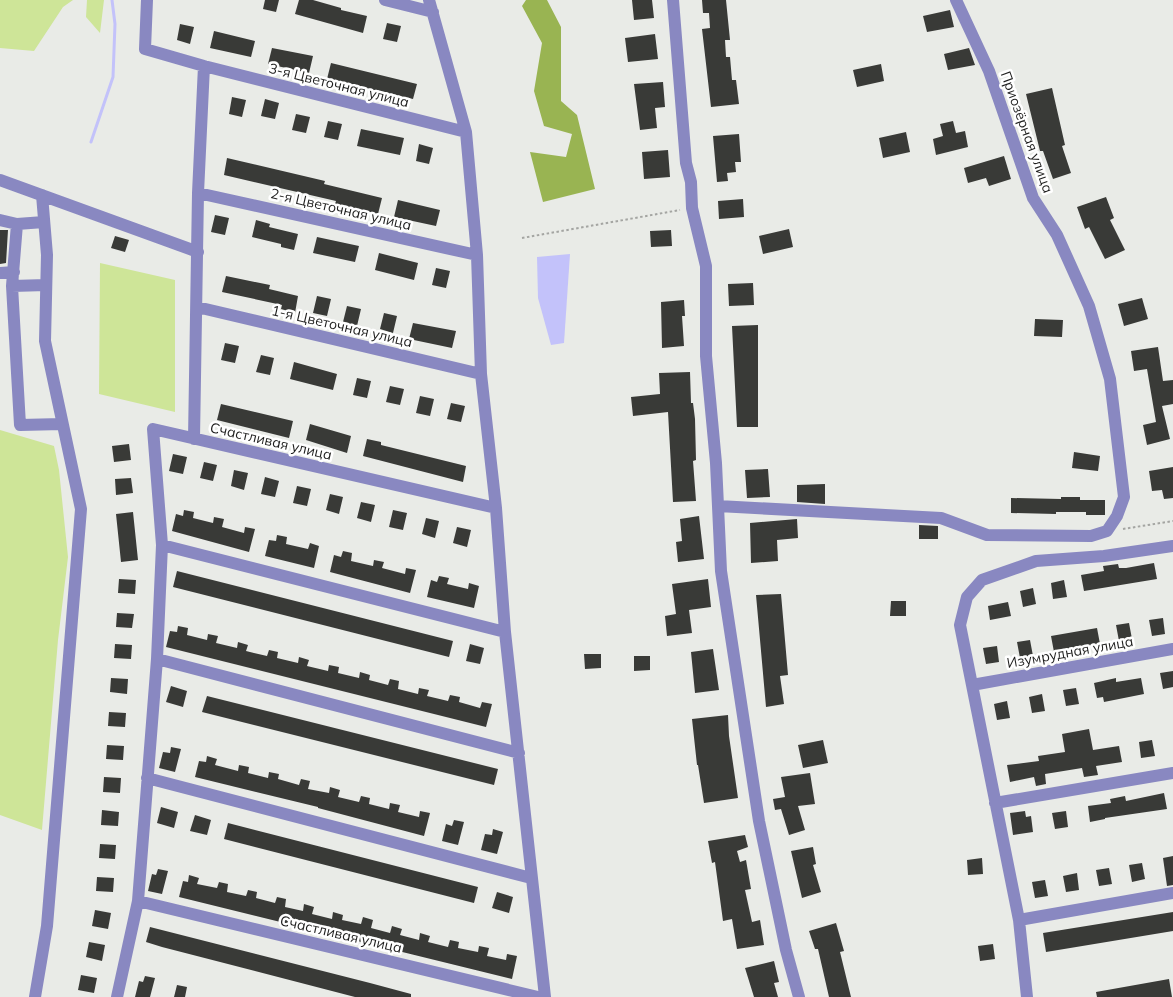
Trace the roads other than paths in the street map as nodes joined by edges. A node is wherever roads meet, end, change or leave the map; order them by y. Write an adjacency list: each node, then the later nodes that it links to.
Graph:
1 (147, 0): 6 (street, 3-я Цветочная улица)
2 (385, 0): 5 (street)
3 (673, 0): 24 (street)
4 (956, 0): 24 (street, Приозёрная улица)
5 (431, 6): 7 (street)
6 (204, 66): 7 (street, 3-я Цветочная улица); 9 (street)
7 (466, 132): 15 (street)
8 (0, 180): 10 (street)
9 (198, 193): 14 (street); 15 (street, 2-я Цветочная улица)
10 (42, 195): 12 (street); 14 (street)
11 (0, 220): 13 (street)
12 (44, 222): 13 (street); 18 (street)
13 (17, 224): 16 (street)
14 (198, 252): 20 (street)
15 (477, 255): 21 (street)
16 (14, 272): 17 (street); 19 (street)
17 (0, 273)
18 (46, 285): 19 (street); 22 (street)
19 (12, 286): 22 (street)
20 (197, 307): 21 (street, 1-я Цветочная улица); 23 (street)
21 (481, 374): 25 (street)
22 (62, 424): 40 (street)
23 (194, 439): 25 (street, Счастливая улица); 26 (street, Счастливая улица)
24 (718, 506): 44 (street)
25 (496, 508): 28 (street)
26 (162, 545): 28 (street); 30 (street, Счастливая улица)
27 (1173, 546): 31 (street)
28 (505, 632): 32 (street)
29 (1173, 649): 31 (street, Изумрудная улица)
30 (157, 659): 32 (street); 34 (street, Счастливая улица)
31 (972, 684): 35 (street)
32 (519, 753): 36 (street)
33 (1173, 773): 35 (street)
34 (148, 778): 36 (street); 38 (street, Счастливая улица)
35 (995, 803): 39 (street)
36 (531, 878): 43 (street)
37 (1173, 893): 39 (street)
38 (138, 901): 41 (street, Счастливая улица); 42 (street, Счастливая улица)
39 (1019, 920): 45 (street)
40 (35, 997)
41 (117, 997)
42 (538, 997)
43 (545, 997)
44 (799, 997)
45 (1027, 997)

